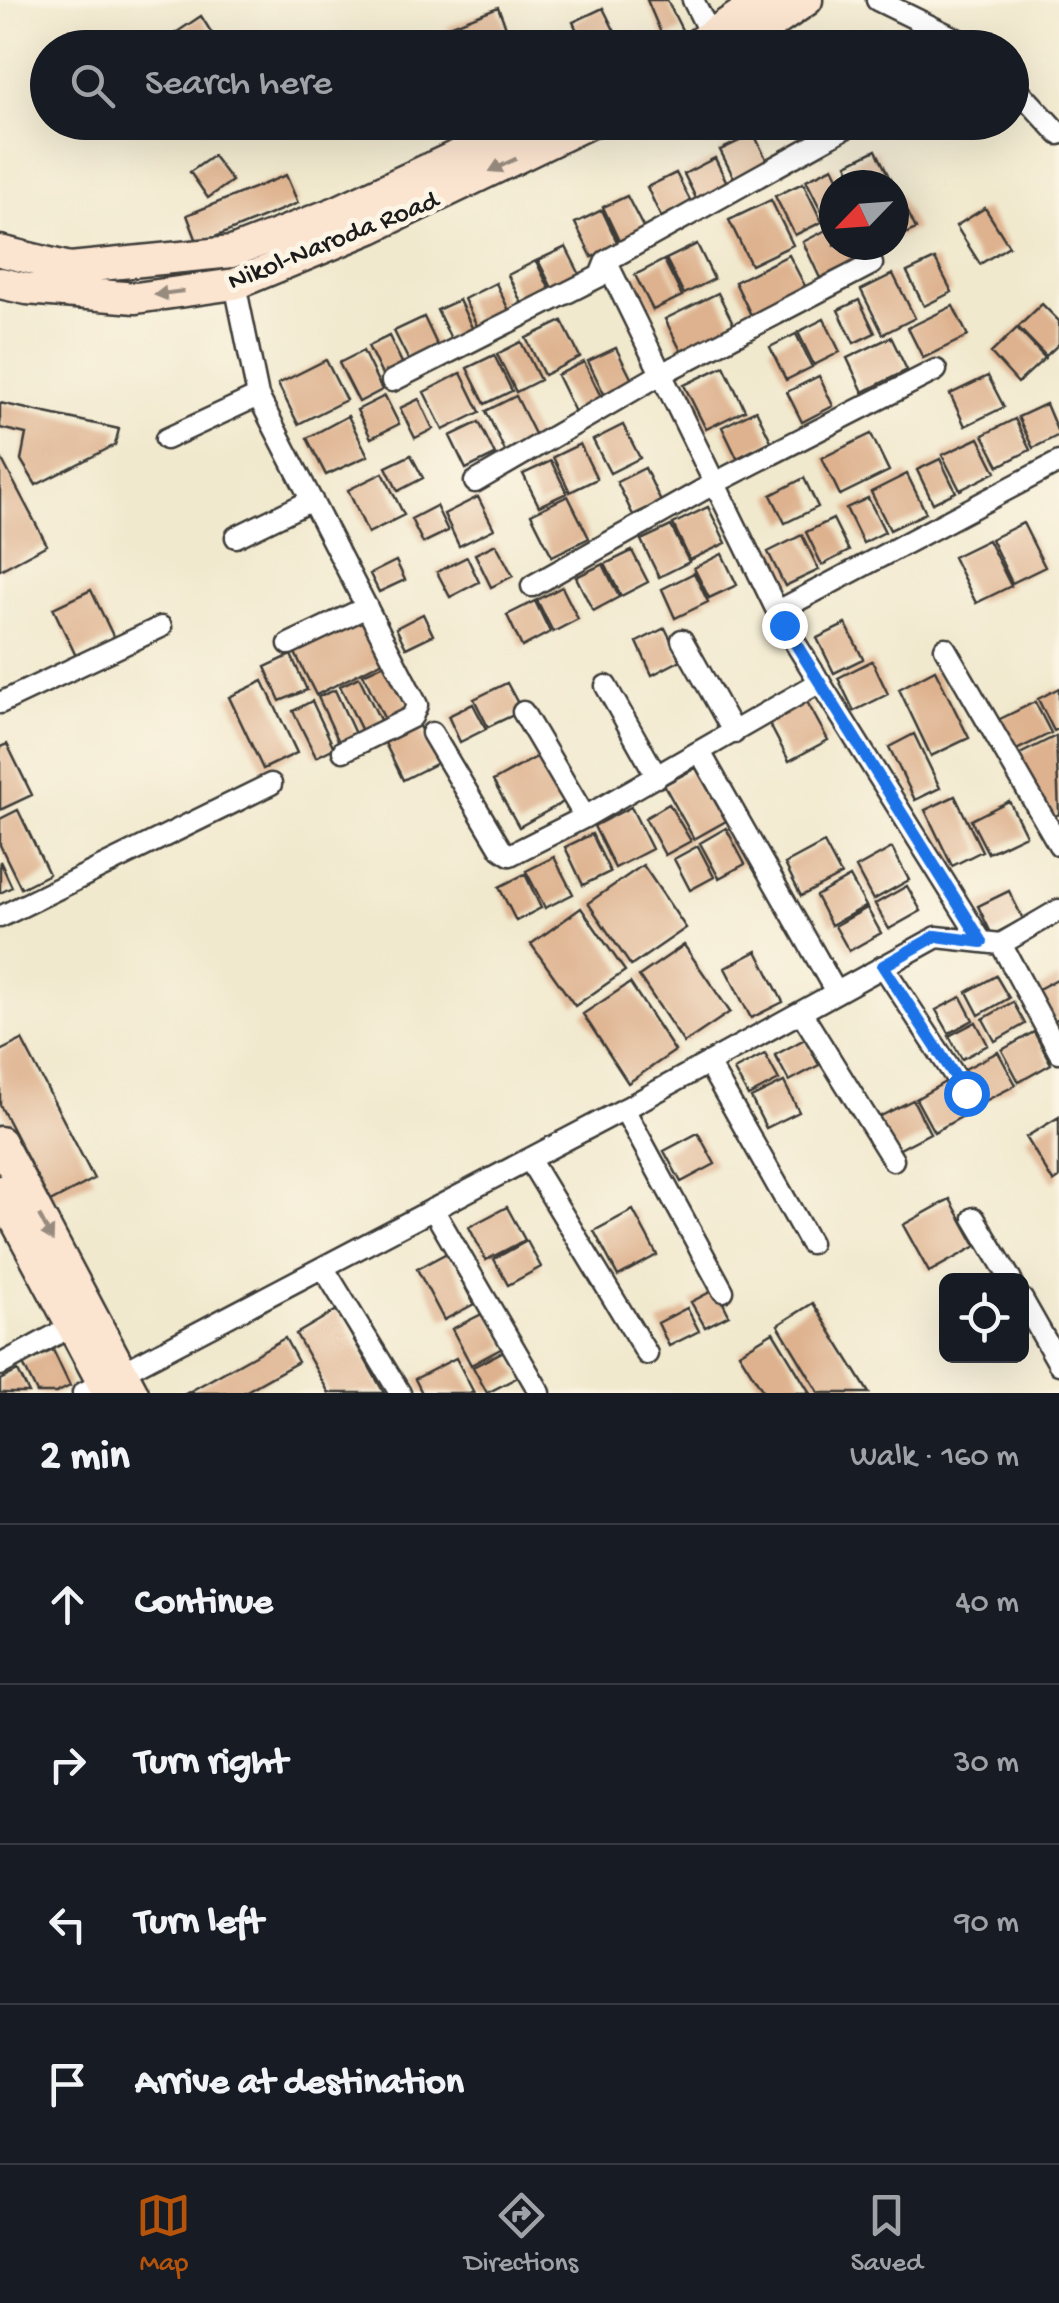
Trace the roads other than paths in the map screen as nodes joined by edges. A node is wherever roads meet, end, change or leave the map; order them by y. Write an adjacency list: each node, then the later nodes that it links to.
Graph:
1 (694, 0): 5 (street)
2 (763, 0): 6 (main road)
3 (807, 0): 7 (main road)
4 (876, 0): 8 (street)
5 (707, 30)
6 (729, 30)
7 (743, 30)
8 (937, 30)
9 (1029, 101): 10 (street)
10 (1059, 134)
11 (491, 140): 14 (main road)
12 (553, 140): 18 (main road, Nikol-Naroda Road, one-way to 18)
13 (824, 140): 15 (street)
14 (0, 251)
15 (606, 261): 20 (street); 21 (street)
16 (872, 264): 20 (street)
17 (0, 283): 18 (main road, Nikol-Naroda Road, one-way to 17)
18 (235, 284): 22 (street)
19 (936, 370): 26 (street)
20 (662, 374): 25 (street); 26 (street)
21 (392, 382)
22 (258, 396): 23 (street); 27 (street)
23 (166, 439)
24 (1059, 462): 31 (street)
25 (475, 482)
26 (715, 483): 29 (street); 31 (street)
27 (312, 500): 28 (street); 30 (street)
28 (236, 537)
29 (532, 586)
30 (367, 607): 34 (street); 42 (street)
31 (778, 611): 36 (street)
32 (162, 627): 38 (street)
33 (682, 640): 41 (street)
34 (289, 644)
35 (945, 648): 47 (street)
36 (820, 682): 41 (street); 50 (street)
37 (606, 686): 44 (street)
38 (0, 703)
39 (524, 712): 46 (street)
40 (432, 733): 46 (street)
41 (734, 733): 43 (street)
42 (343, 751)
43 (700, 752): 44 (street); 52 (street)
44 (657, 777): 46 (street)
45 (270, 784): 49 (street)
46 (585, 817)
47 (1059, 845)
48 (1059, 910): 50 (street)
49 (0, 918)
50 (992, 943): 51 (street); 54 (street)
51 (883, 966): 52 (street); 56 (street)
52 (836, 992): 53 (street)
53 (801, 1012): 55 (street); 60 (street)
54 (1059, 1052)
55 (708, 1063): 57 (street); 64 (street)
56 (966, 1093)
57 (624, 1109): 59 (street); 67 (street)
58 (0, 1142): 73 (main road, one-way to 73)
59 (529, 1159): 62 (street); 70 (street)
60 (893, 1160)
61 (0, 1191): 69 (main road)
62 (433, 1209): 65 (street); 75 (street)
63 (974, 1218): 66 (street)
64 (810, 1243)
65 (323, 1267): 73 (street); 74 (street)
66 (1006, 1273)
67 (723, 1291)
68 (1029, 1311): 71 (street)
69 (72, 1326): 72 (street); 73 (main road)
70 (647, 1354)
71 (1059, 1364)
72 (0, 1366)
73 (110, 1387)
74 (400, 1393)
75 (540, 1393)

